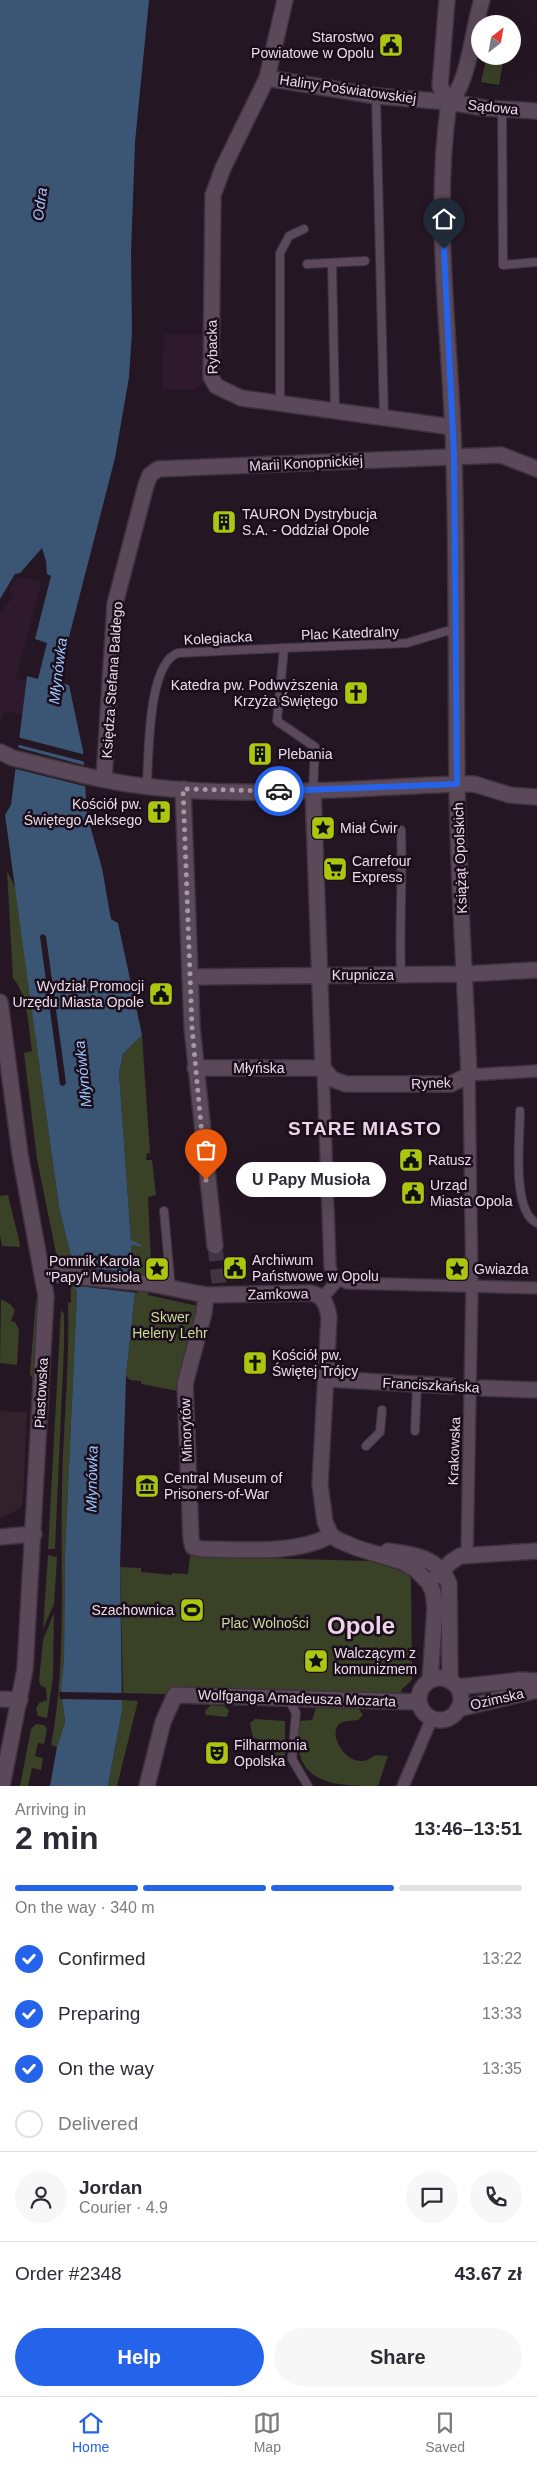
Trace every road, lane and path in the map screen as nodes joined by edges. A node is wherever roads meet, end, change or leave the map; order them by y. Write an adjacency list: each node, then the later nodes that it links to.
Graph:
1 (285, 0): 4 (street, Haliny Poświatowskiej)
2 (447, 0): 6 (street, Książąt Opolskich)
3 (482, 0): 6 (street, Książąt Opolskich)
4 (267, 78): 5 (street, Haliny Poświatowskiej); 14 (street, Rybacka)
5 (376, 96): 6 (street, Haliny Poświatowskiej); 16 (lane)
6 (449, 102): 7 (street, Sądowa); 17 (street, Książąt Opolskich)
7 (502, 109): 8 (street, Sądowa); 11 (lane)
8 (537, 111)
9 (304, 229): 14 (lane)
10 (365, 262): 12 (lane)
11 (537, 262)
12 (332, 263): 13 (lane); 15 (lane)
13 (306, 264)
14 (280, 403): 15 (street, Rybacka)
15 (335, 411): 16 (street, Rybacka)
16 (384, 418): 17 (street, Rybacka)
17 (452, 427): 18 (street, Książąt Opolskich)
18 (454, 456): 19 (street, Marii Konopnickiej); 20 (street, Marii Konopnickiej); 21 (street, Książąt Opolskich)
19 (158, 469): 24 (street, Księdza Stefana Baldego)
20 (537, 469)
21 (456, 631): 22 (lane, Plac Katedralny); 25 (street, Książąt Opolskich)
22 (284, 648): 26 (lane, Kolegiacka); 28 (lane, Plac Katedralny)
23 (7, 755): 24 (street)
24 (104, 779): 26 (street)
25 (457, 784): 28 (street); 29 (street); 33 (street, Książąt Opolskich)
26 (142, 786): 27 (street)
27 (183, 789): 28 (street); 35 (street)
28 (313, 790): 34 (street)
29 (537, 797)
30 (401, 830): 32 (lane)
31 (537, 970): 33 (street, Krupnicza)
32 (402, 974): 33 (street, Krupnicza); 34 (street, Krupnicza)
33 (465, 974): 41 (street, Książąt Opolskich)
34 (320, 975): 35 (street, Krupnicza); 39 (street)
35 (190, 977): 38 (street)
36 (0, 1002): 37 (street, Piastowska)
37 (0, 1008): 46 (street, Piastowska)
38 (195, 1068): 39 (street, Młyńska); 45 (street)
39 (323, 1068): 41 (street, Rynek); 47 (street)
40 (537, 1071): 41 (street)
41 (469, 1075): 48 (street, Rynek)
42 (520, 1111): 44 (lane)
43 (164, 1211): 50 (lane)
44 (537, 1223)
45 (214, 1246)
46 (43, 1273): 50 (street, Zamkowa); 61 (street, Piastowska)
47 (338, 1280): 48 (street); 52 (street)
48 (472, 1288): 49 (street); 56 (street, Krakowska)
49 (537, 1288)
50 (171, 1289): 51 (street, Zamkowa)
51 (214, 1291): 52 (street, Zamkowa); 62 (street, Minorytów)
52 (322, 1298): 53 (street, Zamkowa)
53 (326, 1379): 54 (street, Franciszkańska); 62 (street)
54 (417, 1384): 55 (street, Franciszkańska); 59 (lane)
55 (452, 1386): 56 (street, Franciszkańska)
56 (477, 1388): 57 (street, Franciszkańska); 66 (street, Krakowska)
57 (537, 1390)
58 (382, 1410): 60 (lane)
59 (415, 1431)
60 (366, 1446)
61 (34, 1534): 63 (street); 75 (street, Piastowska)
62 (331, 1535): 64 (street)
63 (0, 1536)
64 (356, 1548): 67 (street); 68 (street)
65 (537, 1550): 66 (street)
66 (467, 1555): 67 (street)
67 (443, 1570): 68 (street); 71 (street)
68 (429, 1583): 69 (street)
69 (430, 1680): 71 (street); 76 (street)
70 (537, 1681): 71 (street, Ozimska)
71 (454, 1684): 77 (street)
72 (537, 1690): 77 (street, Ozimska)
73 (288, 1698): 76 (street, Wolfganga Amadeusza Mozarta); 79 (lane); 81 (street, Wolfganga Amadeusza Mozarta)
74 (0, 1699): 75 (street)
75 (20, 1700): 80 (street, Piastowska)
76 (419, 1702): 78 (street)
77 (458, 1709): 78 (street)
78 (432, 1718): 82 (street)
79 (309, 1785)
80 (2, 1786)
81 (147, 1786)
82 (403, 1786)

